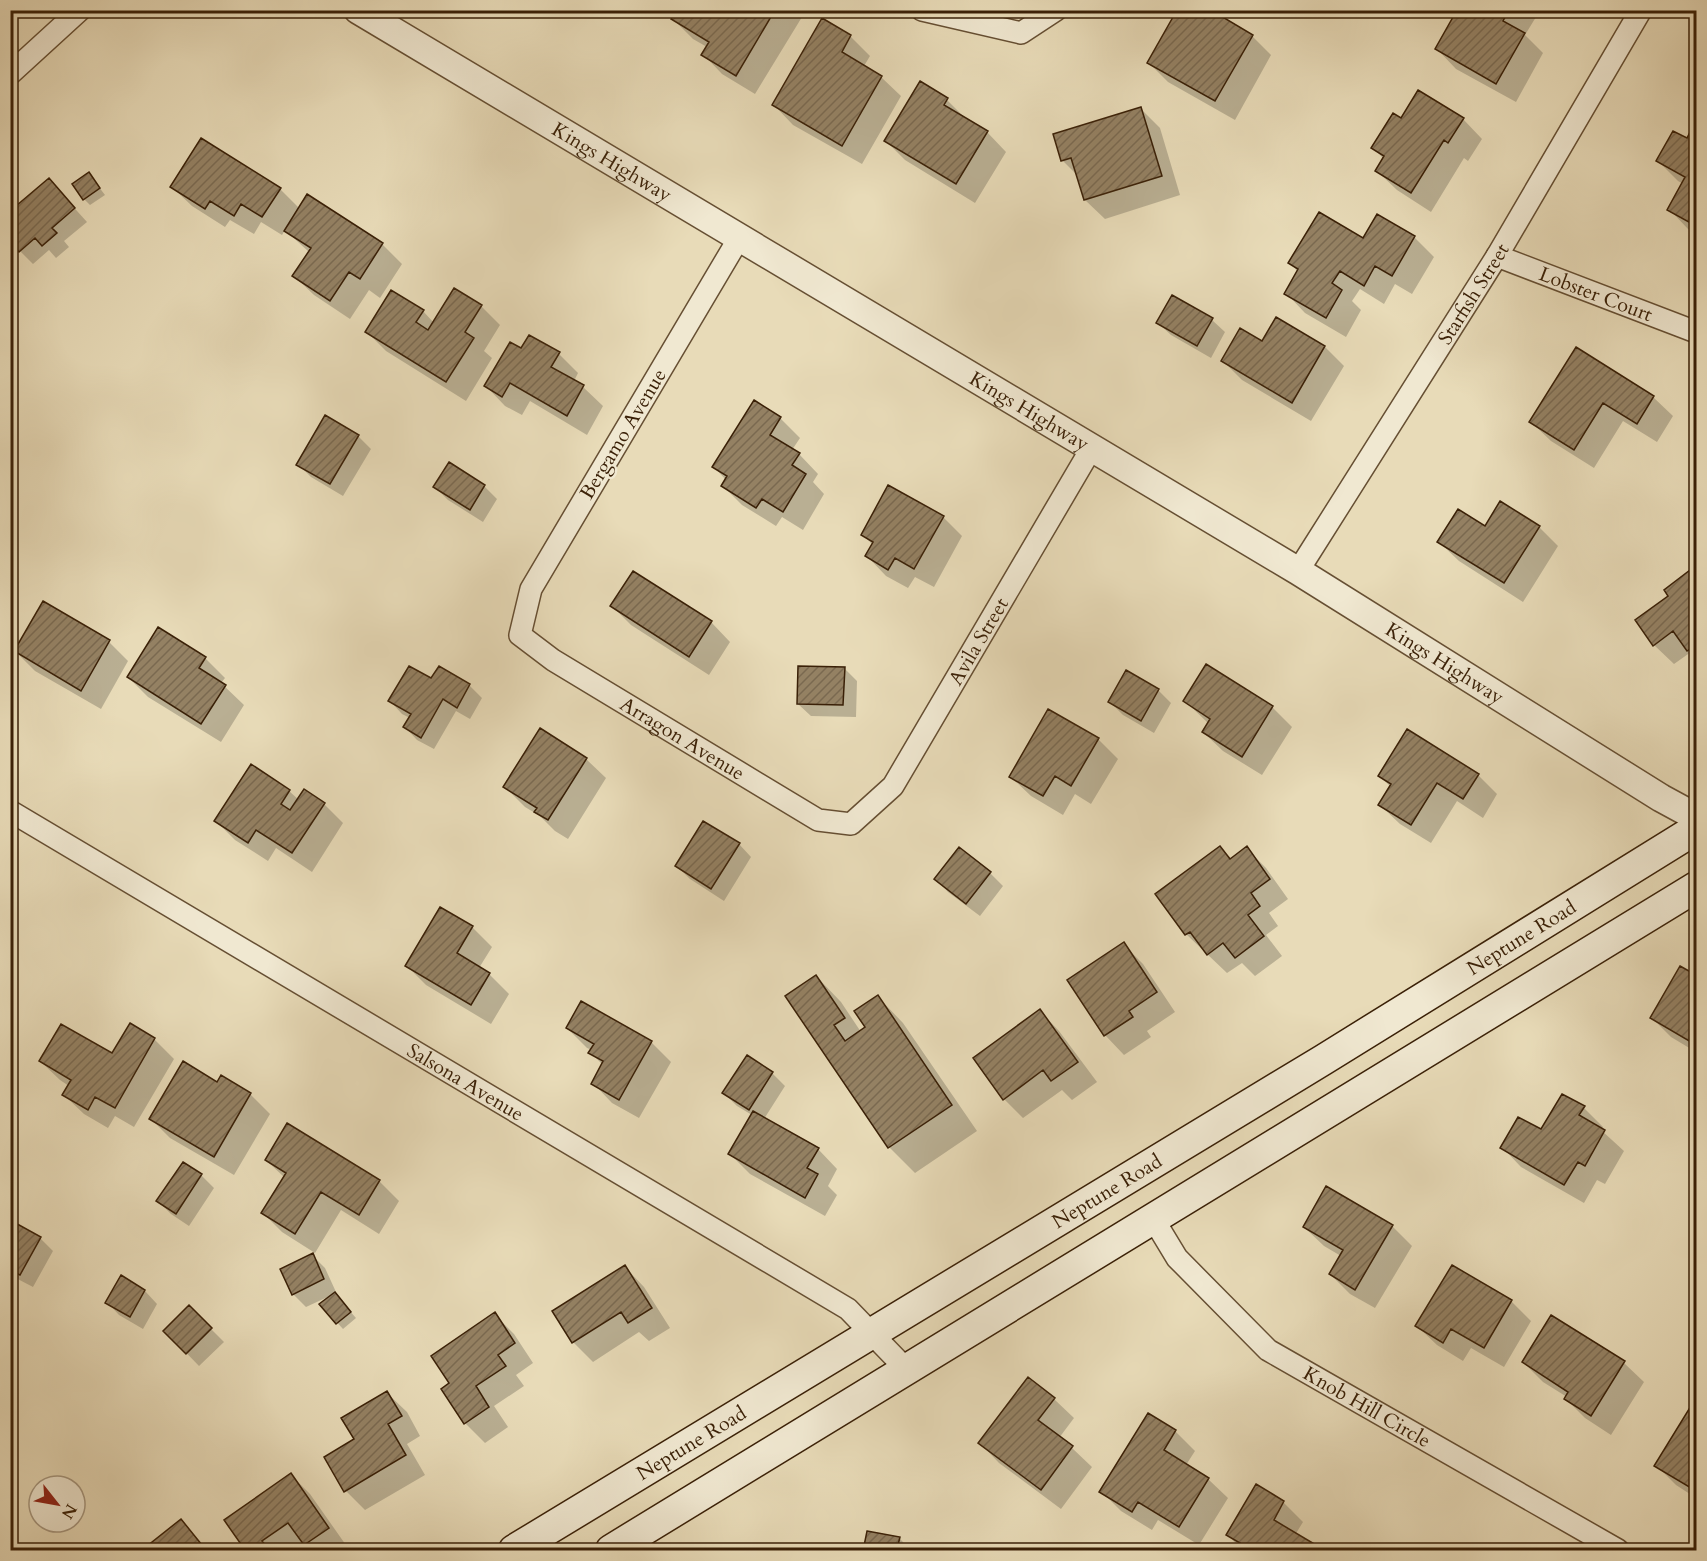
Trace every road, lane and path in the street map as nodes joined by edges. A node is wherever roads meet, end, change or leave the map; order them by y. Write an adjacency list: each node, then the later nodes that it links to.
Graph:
1 (80, 10): 6 (street)
2 (358, 10): 7 (street, Kings Highway)
3 (922, 10): 4 (street)
4 (1056, 10)
5 (1641, 10): 8 (street, Starfish Street)
6 (10, 74)
7 (739, 238): 10 (street, Kings Highway); 12 (street, Bergamo Avenue)
8 (1497, 256): 9 (street, Lobster Court); 11 (street, Starfish Street)
9 (1696, 332)
10 (1091, 449): 11 (street, Kings Highway); 15 (street, Avila Street)
11 (1298, 571): 14 (street, Kings Highway)
12 (520, 635): 15 (street, Arragon Avenue)
13 (10, 811): 19 (street, Salsona Avenue)
14 (1696, 817)
15 (851, 824)
16 (1696, 829): 19 (main road, Neptune Road)
17 (1696, 887): 18 (main road)
18 (1154, 1220): 20 (main road); 23 (street, Knob Hill Circle)
19 (872, 1334): 20 (street, Salsona Avenue); 21 (main road, Neptune Road)
20 (906, 1369): 22 (main road)
21 (514, 1551)
22 (611, 1551)
23 (1618, 1551)

